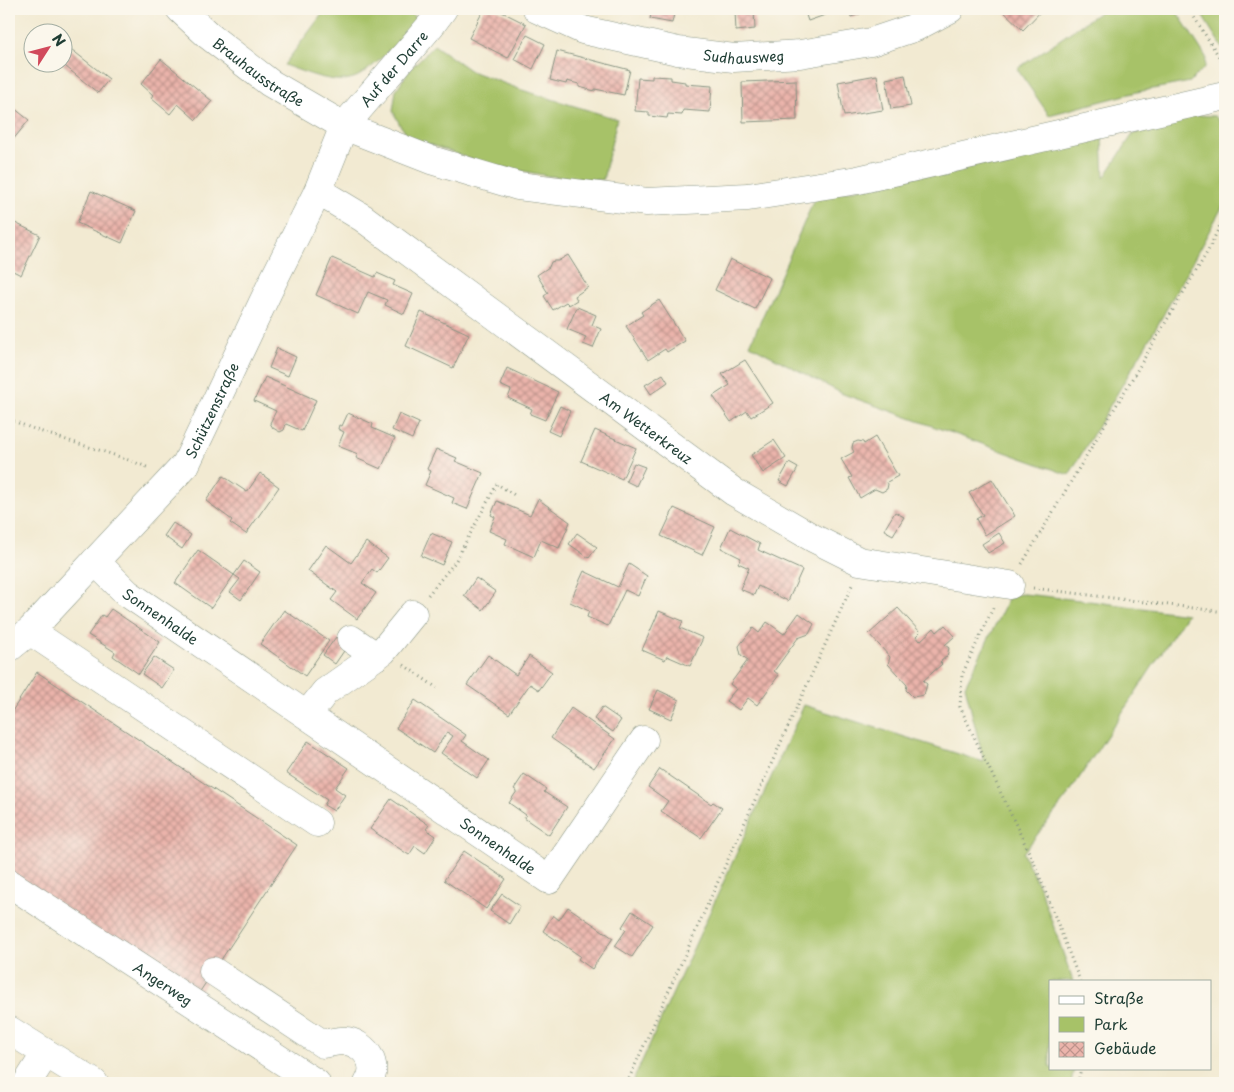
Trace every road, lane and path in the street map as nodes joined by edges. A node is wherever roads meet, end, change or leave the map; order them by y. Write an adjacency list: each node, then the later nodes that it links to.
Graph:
1 (180, 9): 8 (street, Brauhausstraße)
2 (443, 9): 8 (street, Auf der Darre)
3 (537, 9): 4 (street, Sudhausweg)
4 (950, 9)
5 (1188, 9): 6 (path)
6 (1225, 66)
7 (1225, 96): 8 (street, Brauhausstraße)
8 (344, 126): 9 (street, Schützenstraße)
9 (318, 192): 12 (street, Schützenstraße); 15 (street, Am Wetterkreuz)
10 (1225, 215): 16 (path)
11 (9, 419): 12 (path)
12 (174, 479): 14 (street, Schützenstraße)
13 (516, 496): 18 (path)
14 (95, 561): 19 (street, Schützenstraße); 24 (street, Sonnenhalde)
15 (859, 561): 16 (street, Am Wetterkreuz); 37 (path)
16 (1010, 585): 17 (path); 29 (path)
17 (1225, 612)
18 (413, 614): 22 (street)
19 (30, 631): 21 (street, Schützenstraße); 26 (street)
20 (351, 639): 22 (street)
21 (9, 648)
22 (379, 654): 23 (path); 24 (street)
23 (437, 688)
24 (307, 715): 25 (street, Sonnenhalde)
25 (644, 740)
26 (318, 824)
27 (9, 883): 35 (street, Angerweg)
28 (213, 971): 36 (street)
29 (1080, 980)
30 (9, 1030): 31 (street)
31 (46, 1054): 33 (street); 34 (street)
32 (1081, 1070): 38 (path)
33 (27, 1083)
34 (94, 1083)
35 (316, 1083)
36 (368, 1083)
37 (627, 1083)
38 (1078, 1083)

